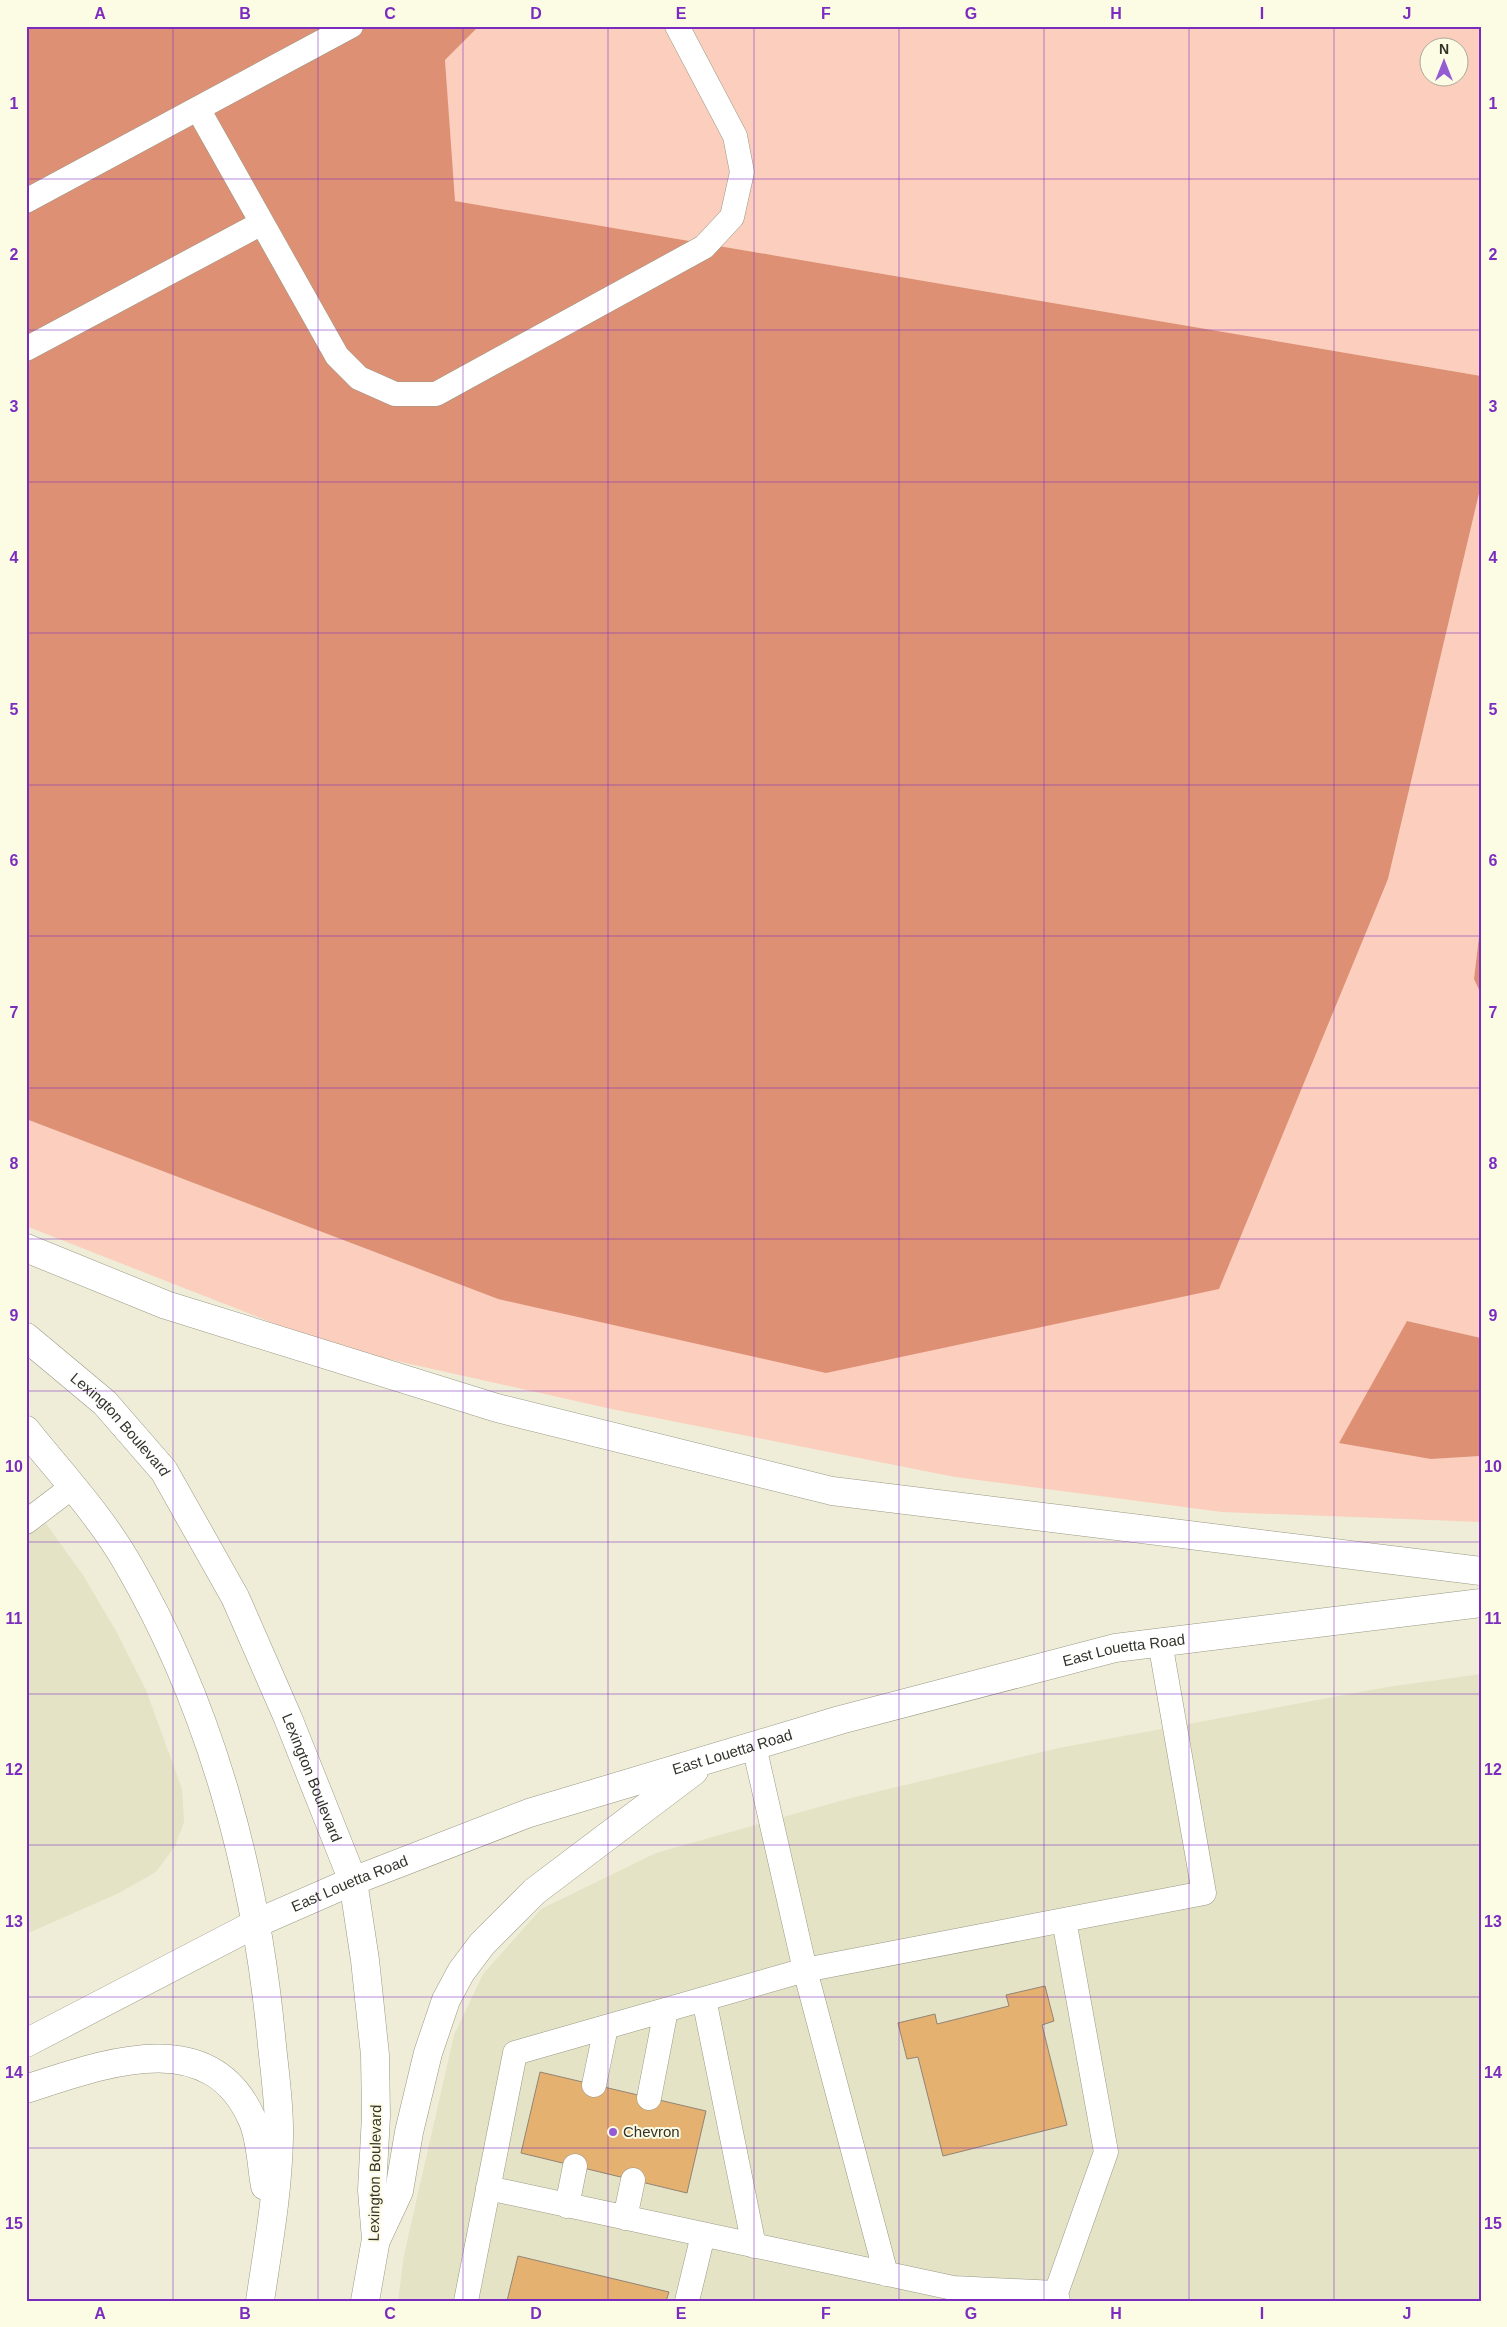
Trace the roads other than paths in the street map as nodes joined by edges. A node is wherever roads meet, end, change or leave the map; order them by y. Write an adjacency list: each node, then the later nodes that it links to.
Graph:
1 (351, 26): 3 (lane)
2 (677, 26): 5 (lane)
3 (198, 109): 4 (lane); 5 (lane)
4 (26, 201)
5 (262, 223): 6 (lane)
6 (26, 349)
7 (26, 1248): 12 (main road)
8 (26, 1337): 17 (main road, Lexington Boulevard)
9 (26, 1430): 10 (main road)
10 (72, 1487): 11 (lane); 19 (main road)
11 (26, 1522)
12 (1481, 1571)
13 (1481, 1604): 14 (main road, East Louetta Road)
14 (1160, 1642): 15 (main road, East Louetta Road); 18 (lane)
15 (754, 1746): 16 (main road, East Louetta Road); 20 (lane)
16 (709, 1760): 17 (main road, East Louetta Road); 35 (main road)
17 (353, 1881): 19 (main road, East Louetta Road); 35 (main road, Lexington Boulevard)
18 (1064, 1920): 20 (lane); 38 (lane)
19 (256, 1922): 24 (main road, East Louetta Road); 33 (main road)
20 (805, 1970): 21 (lane); 37 (lane)
21 (704, 1999): 22 (lane); 36 (lane)
22 (666, 2010): 23 (lane); 27 (lane)
23 (606, 2027): 25 (lane); 30 (lane)
24 (26, 2043)
25 (594, 2085)
26 (26, 2089): 33 (main road)
27 (649, 2098)
28 (576, 2166): 31 (lane)
29 (633, 2180): 32 (lane)
30 (488, 2188): 31 (lane); 41 (lane)
31 (567, 2206): 32 (lane)
32 (625, 2218): 34 (lane)
33 (272, 2226): 39 (main road)
34 (703, 2235): 36 (lane); 42 (lane)
35 (376, 2240): 40 (main road, Lexington Boulevard)
36 (754, 2246): 37 (lane)
37 (886, 2274): 38 (lane)
38 (1057, 2297)
39 (260, 2301)
40 (365, 2301)
41 (466, 2301)
42 (687, 2301)

